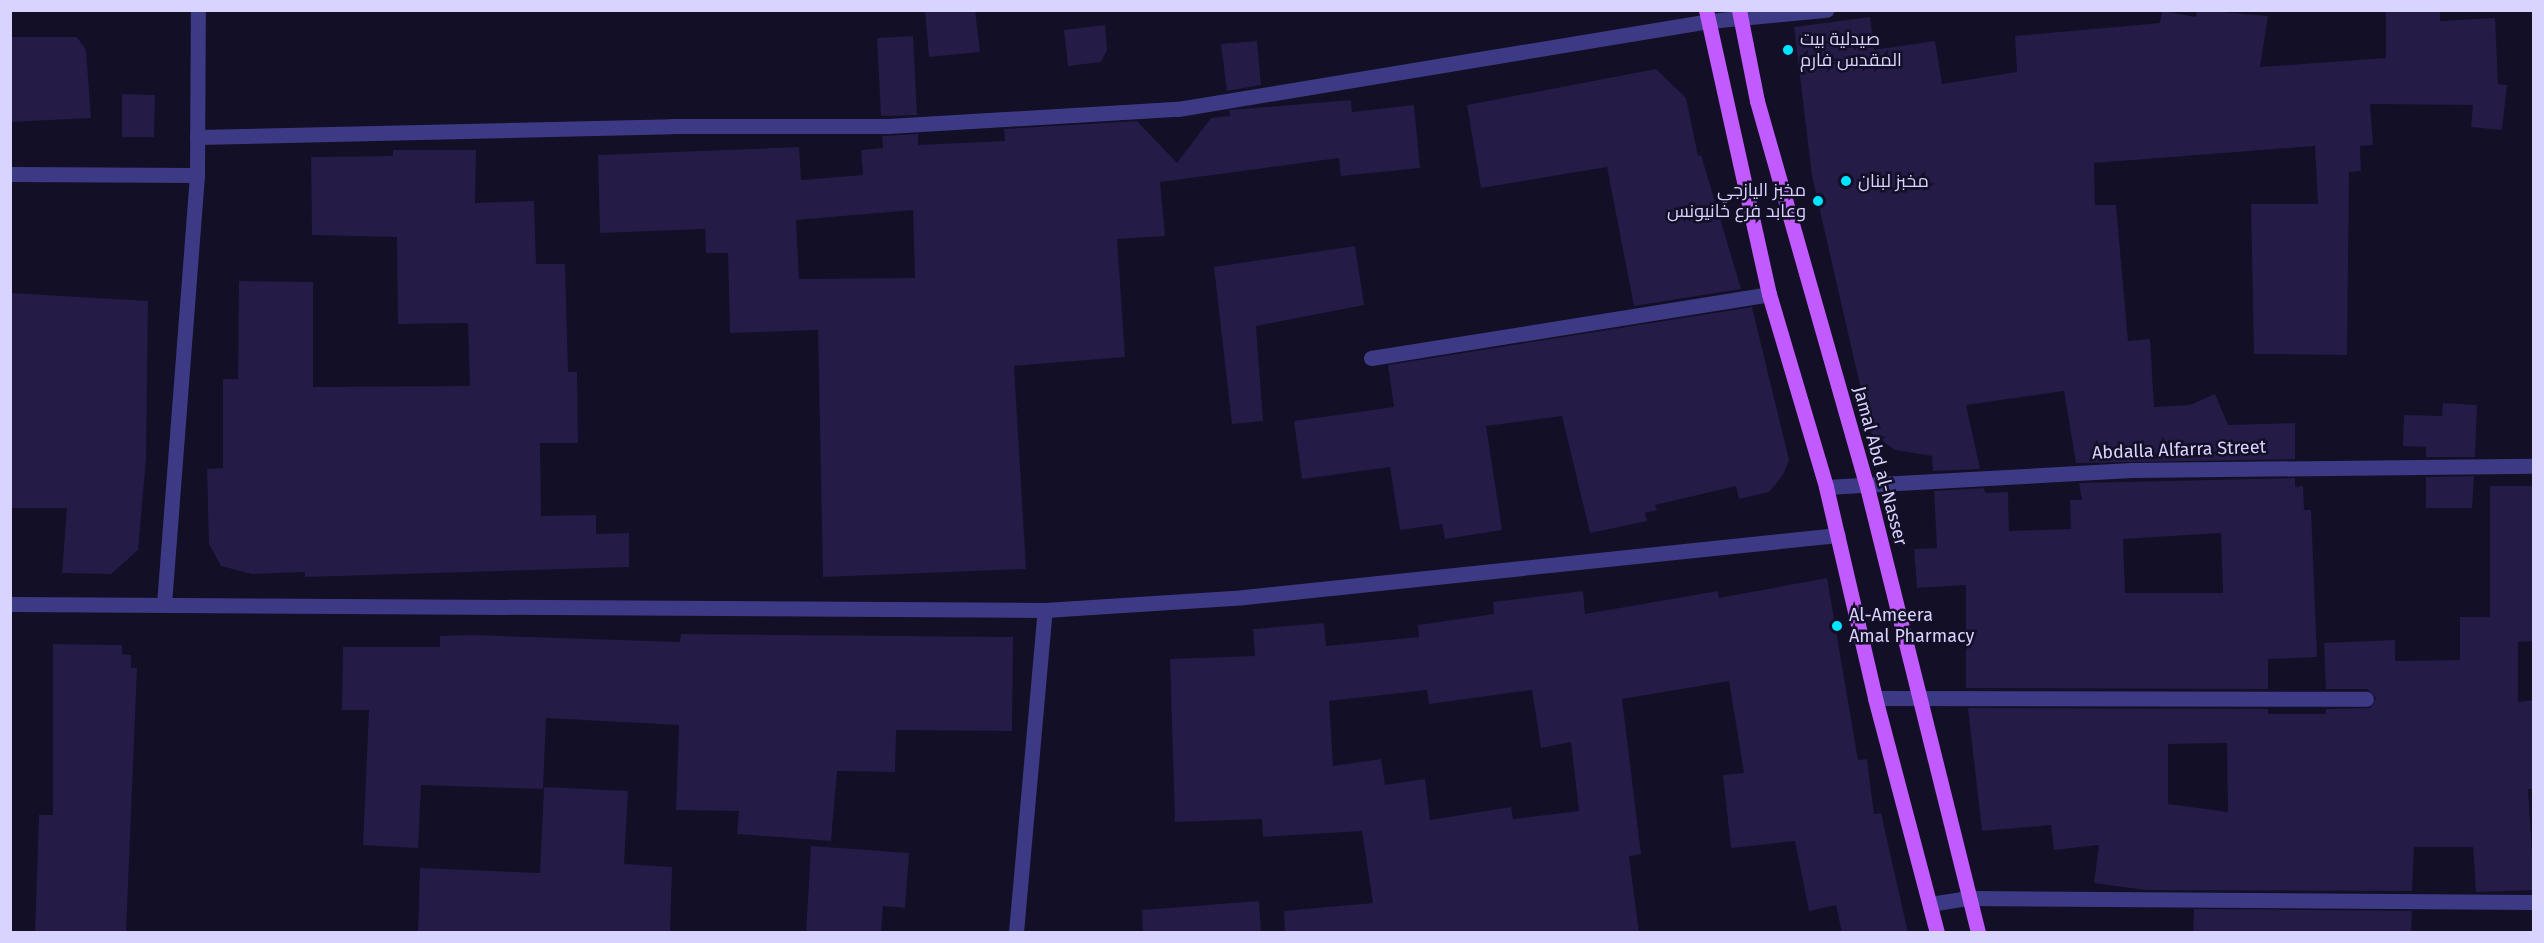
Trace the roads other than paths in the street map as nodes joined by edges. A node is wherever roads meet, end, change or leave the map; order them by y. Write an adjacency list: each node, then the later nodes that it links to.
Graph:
1 (198, 10): 5 (street)
2 (1826, 10): 3 (street)
3 (1740, 14): 4 (street); 11 (main road, Jamal Abd al-Nasser)
4 (1707, 16): 5 (street); 8 (main road)
5 (197, 137): 7 (street)
6 (10, 174): 7 (street)
7 (197, 175): 15 (street)
8 (1770, 294): 9 (street); 12 (main road)
9 (1371, 358)
10 (2534, 466): 11 (street, Abdalla Alfarra Street)
11 (1866, 483): 12 (street, Abdalla Alfarra Street); 17 (main road, Jamal Abd al-Nasser)
12 (1826, 487): 13 (main road)
13 (1838, 535): 16 (street); 18 (main road)
14 (10, 604): 15 (street)
15 (164, 604): 16 (street)
16 (1045, 610): 23 (street)
17 (1920, 697): 18 (street); 19 (street); 20 (main road, Jamal Abd al-Nasser)
18 (1875, 698): 22 (main road)
19 (2366, 699)
20 (1969, 898): 21 (street); 22 (street); 25 (main road, Jamal Abd al-Nasser)
21 (2534, 902)
22 (1930, 904): 24 (main road)
23 (1016, 933)
24 (1937, 933)
25 (1978, 933)

